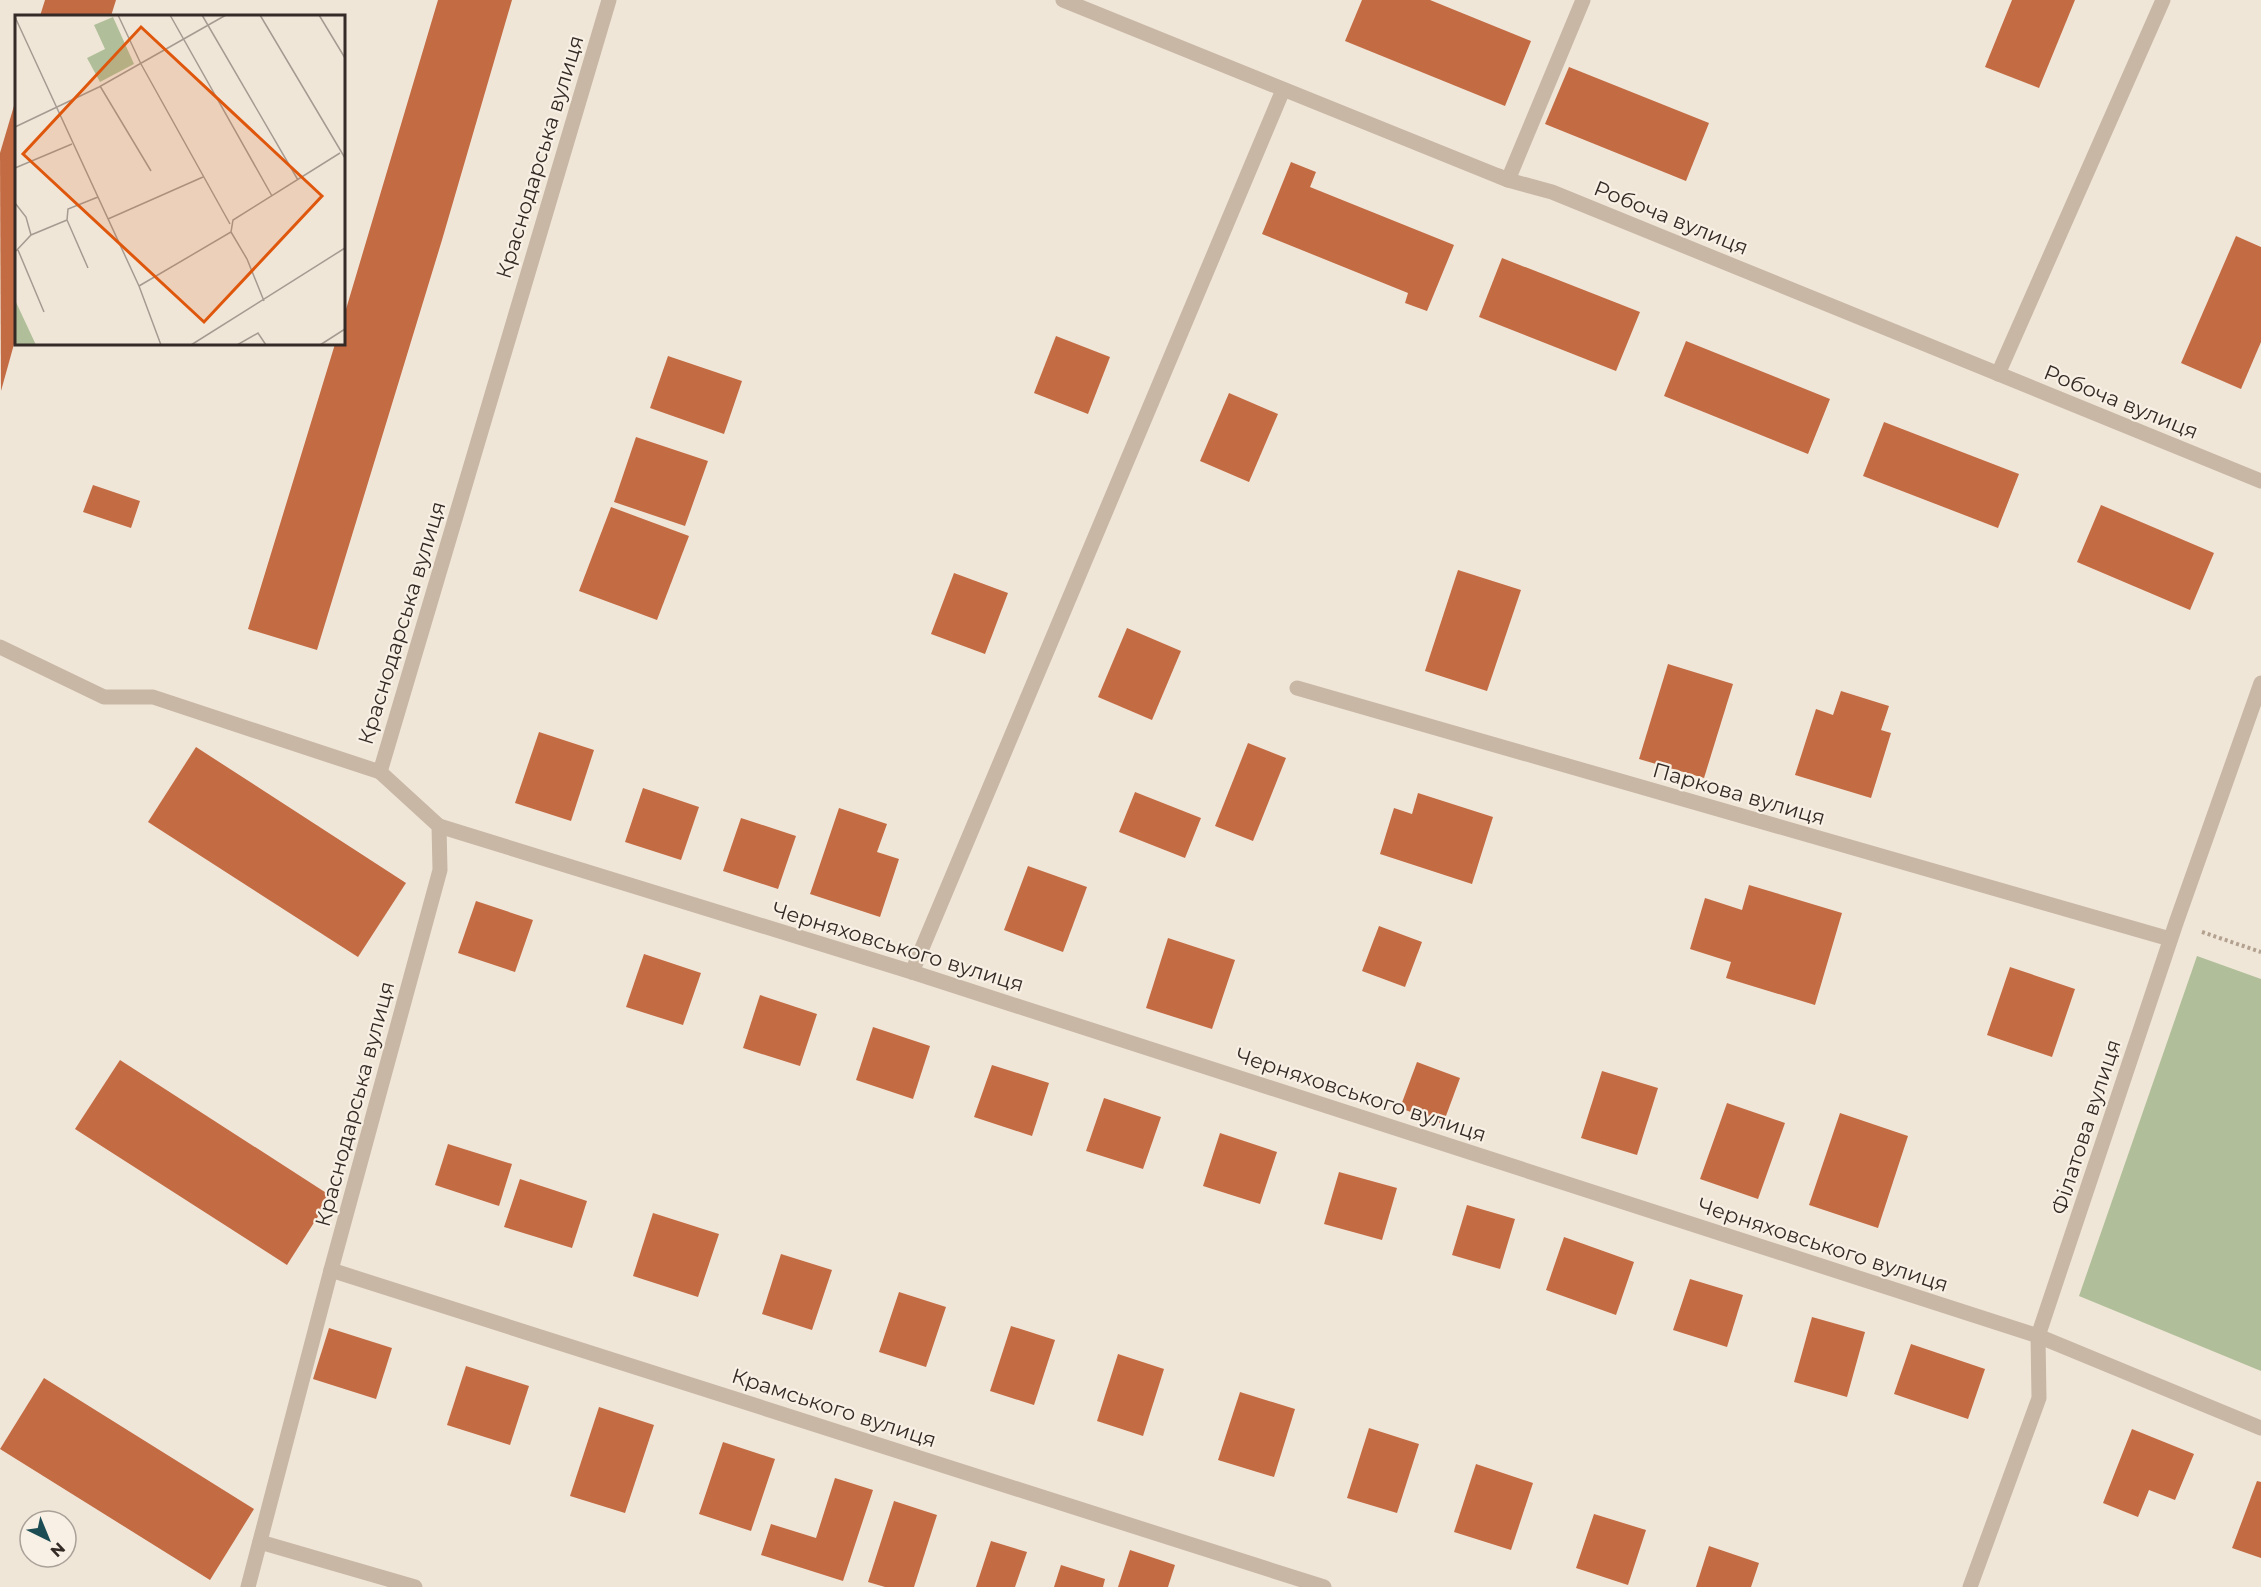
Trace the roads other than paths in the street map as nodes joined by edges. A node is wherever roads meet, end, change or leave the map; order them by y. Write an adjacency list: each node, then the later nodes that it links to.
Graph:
1 (609, 0): 12 (street, Краснодарська вулиця)
2 (1063, 0): 5 (street, Робоча вулиця)
3 (1582, 0): 6 (street)
4 (2163, 0): 7 (street)
5 (1283, 90): 6 (street, Робоча вулиця); 15 (street)
6 (1508, 180): 7 (street, Робоча вулиця)
7 (1998, 374): 8 (street, Робоча вулиця)
8 (2261, 481)
9 (0, 647): 12 (street)
10 (2261, 683): 14 (street, Філатова вулиця)
11 (1297, 688): 14 (street, Паркова вулиця)
12 (380, 772): 13 (street, Краснодарська вулиця)
13 (439, 826): 15 (street, Черняховського вулиця); 16 (street, Краснодарська вулиця)
14 (2170, 939): 17 (street, Філатова вулиця)
15 (912, 972): 17 (street, Черняховського вулиця)
16 (331, 1270): 19 (street, Краснодарська вулиця); 22 (street, Крамського вулиця)
17 (2038, 1336): 18 (street, Черняховського вулиця); 23 (street, Філатова вулиця)
18 (2261, 1428)
19 (260, 1542): 20 (street, Краснодарська вулиця); 21 (street)
20 (248, 1587)
21 (415, 1587)
22 (1324, 1587)
23 (1970, 1587)

